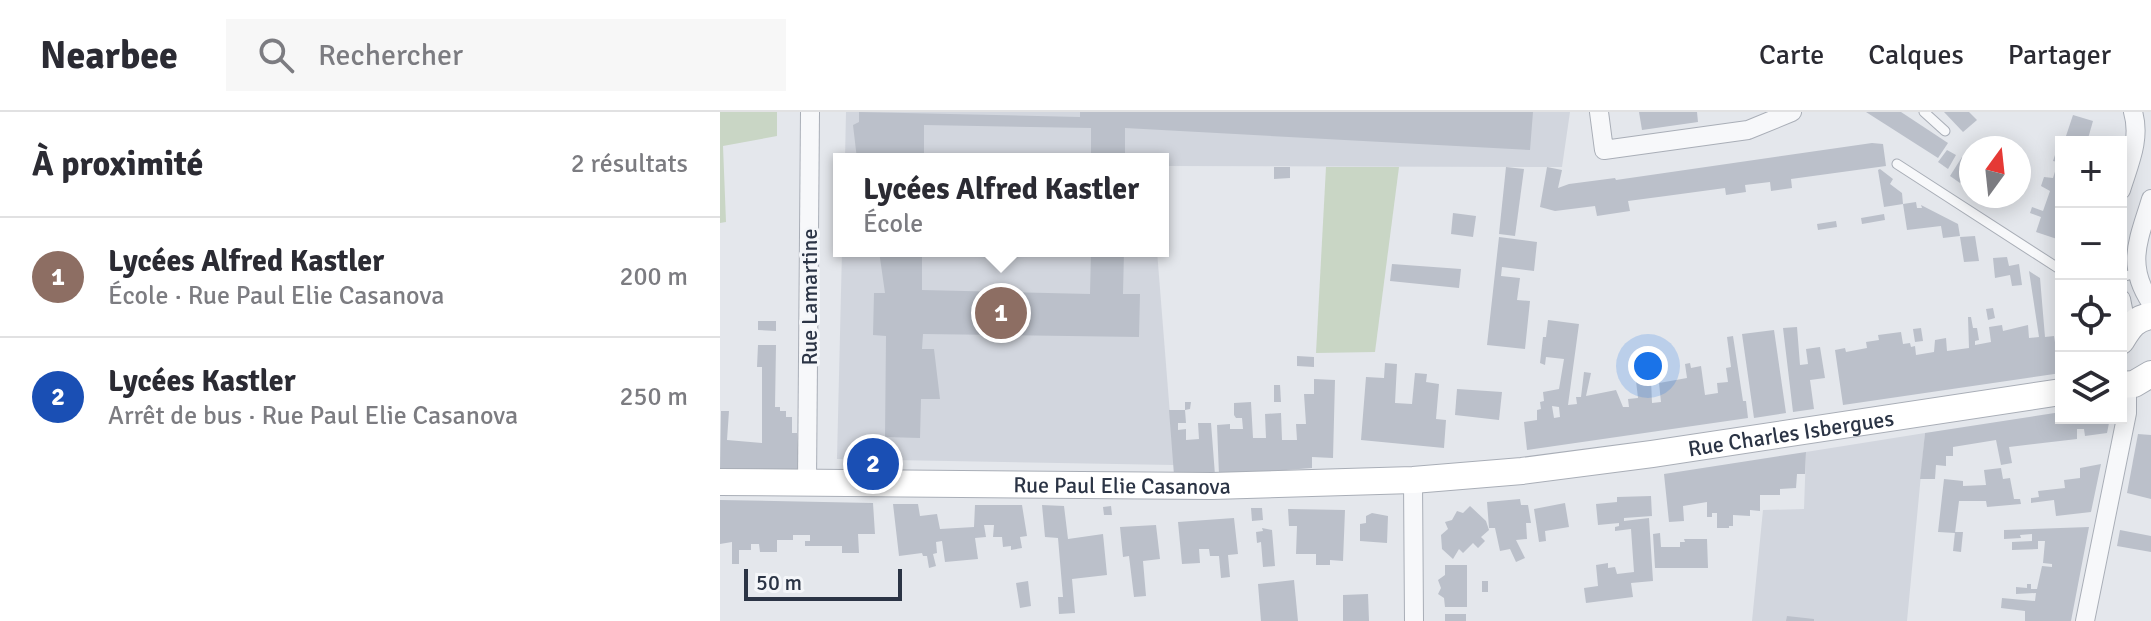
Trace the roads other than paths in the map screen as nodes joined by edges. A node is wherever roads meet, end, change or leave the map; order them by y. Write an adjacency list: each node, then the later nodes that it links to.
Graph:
1 (810, 112): 24 (street, Rue Lamartine)
2 (1599, 112): 3 (street)
3 (1792, 112)
4 (1924, 112): 8 (lane)
5 (2133, 112): 10 (street)
6 (2141, 112): 7 (street)
7 (2151, 122)
8 (1945, 131)
9 (1897, 164): 12 (lane)
10 (2127, 170)
11 (2151, 199): 13 (street)
12 (2055, 266)
13 (2129, 275): 14 (street)
14 (2151, 303)
15 (2151, 316): 16 (main road)
16 (2127, 333)
17 (2151, 374): 18 (main road)
18 (2127, 385)
19 (2055, 393): 21 (main road, Rue Charles Isbergues)
20 (2125, 424): 26 (street)
21 (1522, 471): 22 (main road, Rue Paul Elie Casanova)
22 (1413, 480): 24 (main road, Rue Paul Elie Casanova); 25 (street)
23 (720, 482): 24 (main road, Rue Paul Elie Casanova)
24 (807, 483)
25 (1414, 621)
26 (2085, 621)

